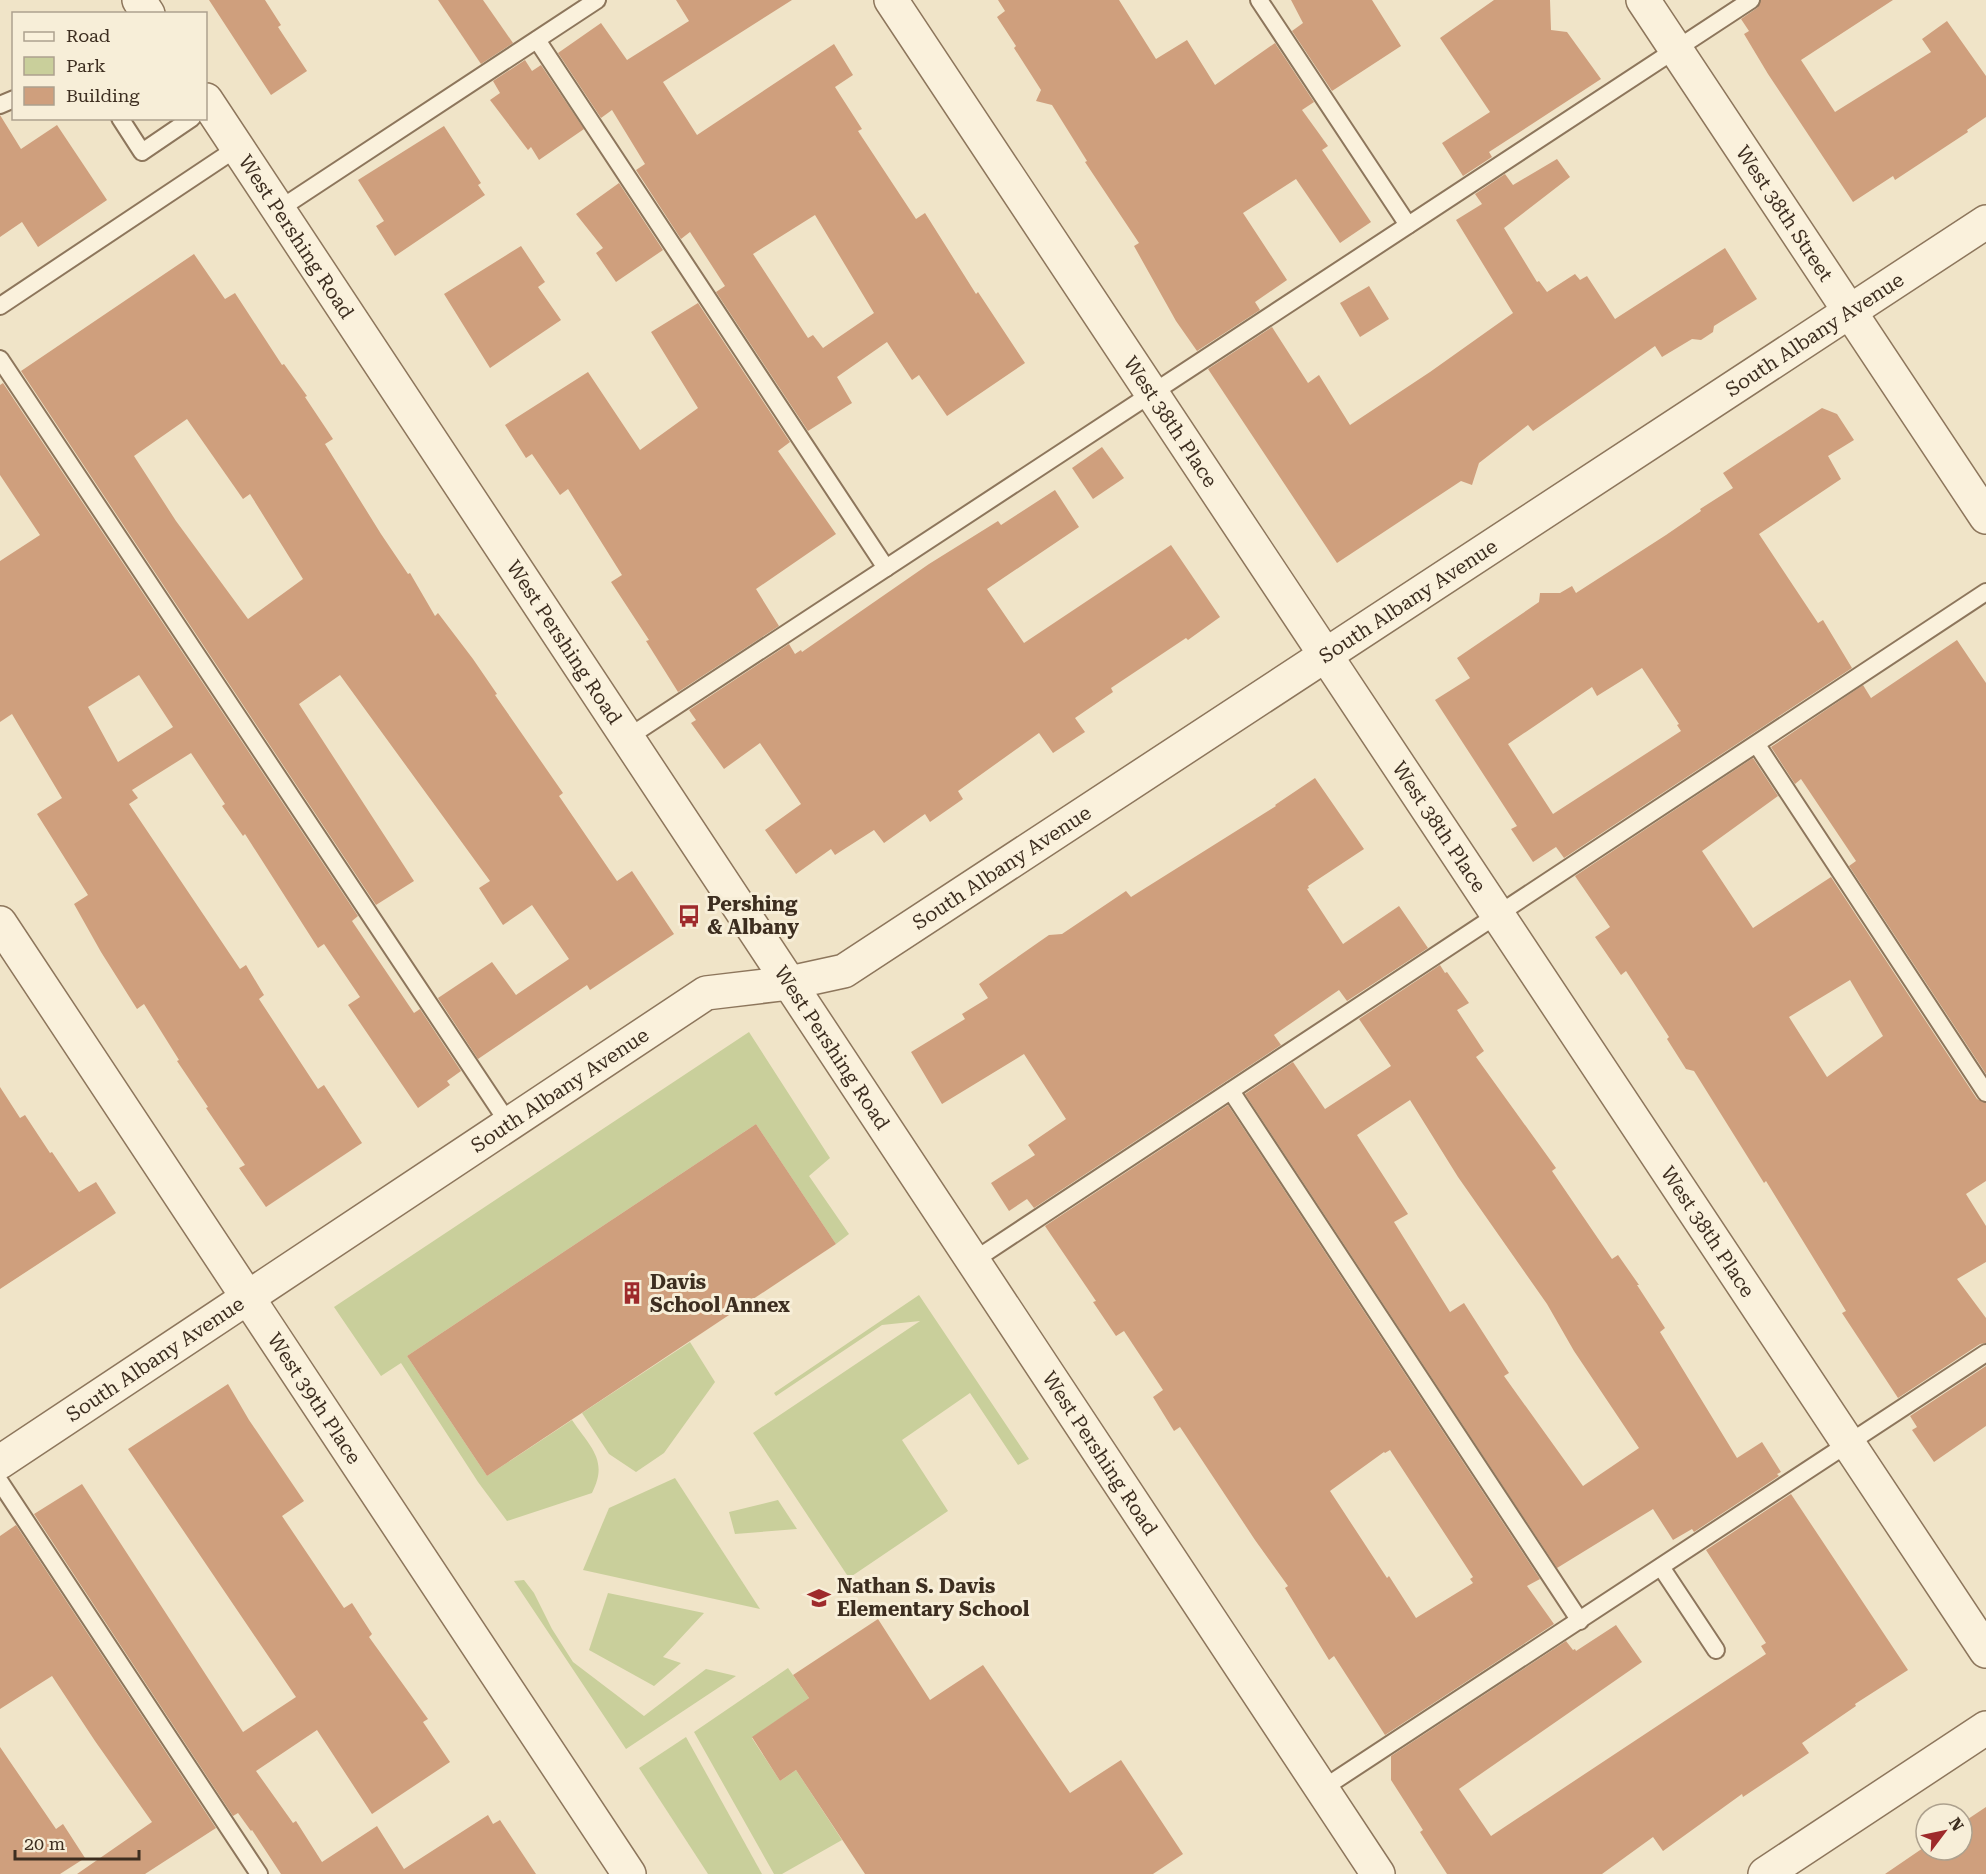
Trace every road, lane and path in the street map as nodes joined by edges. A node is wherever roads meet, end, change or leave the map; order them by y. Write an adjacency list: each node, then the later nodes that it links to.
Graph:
1 (891, 0): 18 (street, West 38th Place)
2 (1260, 0): 14 (lane)
3 (1643, 0): 7 (street, West 38th Street)
4 (1751, 0): 7 (lane)
5 (590, 2): 6 (lane)
6 (537, 40): 12 (lane); 20 (lane)
7 (1676, 49): 14 (lane); 16 (street, West 38th Street)
8 (207, 114): 11 (street, West Pershing Road)
9 (121, 120): 10 (lane)
10 (187, 120)
11 (237, 148): 12 (street, West Pershing Road); 15 (lane)
12 (278, 210): 23 (street, West Pershing Road)
13 (1986, 222): 16 (street, South Albany Avenue)
14 (1408, 225): 18 (lane)
15 (0, 306)
16 (1850, 311): 19 (street, West 38th Street); 22 (street, South Albany Avenue)
17 (0, 359): 30 (lane)
18 (1152, 394): 20 (lane); 22 (street, West 38th Place)
19 (1986, 517)
20 (886, 568): 23 (lane)
21 (1986, 592): 24 (lane)
22 (1325, 655): 25 (street, West 38th Place); 27 (street, South Albany Avenue)
23 (627, 738): 27 (street, West Pershing Road)
24 (1757, 745): 25 (lane); 29 (lane)
25 (1498, 915): 28 (lane); 34 (street, West 38th Place)
26 (0, 923): 32 (street, West 39th Place)
27 (789, 983): 30 (street, South Albany Avenue); 31 (street, West Pershing Road)
28 (1231, 1091): 31 (lane); 38 (lane)
29 (1986, 1093)
30 (509, 1124): 32 (street, South Albany Avenue)
31 (973, 1261): 42 (street, West Pershing Road)
32 (247, 1298): 35 (street, South Albany Avenue); 44 (street, West 39th Place)
33 (1986, 1353): 34 (lane)
34 (1848, 1444): 37 (lane); 40 (street, West 38th Place)
35 (0, 1462)
36 (0, 1482): 43 (lane)
37 (1661, 1567): 38 (lane); 39 (lane)
38 (1580, 1621): 42 (lane)
39 (1716, 1650)
40 (1986, 1651)
41 (1986, 1728): 46 (street)
42 (1322, 1789): 45 (street, West Pershing Road)
43 (259, 1874)
44 (629, 1874)
45 (1378, 1874)
46 (1765, 1874)

